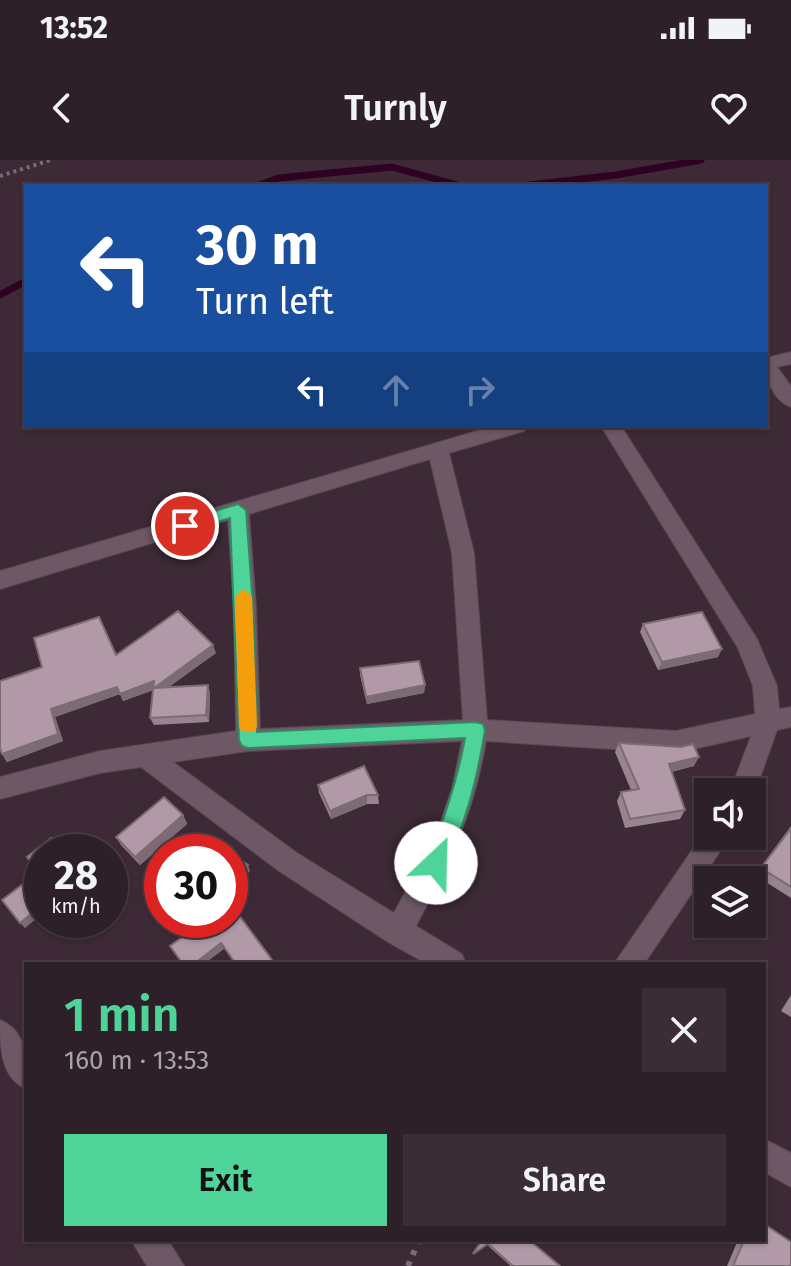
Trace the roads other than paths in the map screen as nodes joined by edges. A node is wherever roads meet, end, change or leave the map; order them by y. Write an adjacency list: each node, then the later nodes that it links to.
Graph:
1 (791, 358): 2 (street)
2 (768, 364)
3 (768, 368): 4 (street)
4 (791, 400)
5 (510, 428): 7 (street)
6 (612, 428): 10 (street)
7 (438, 450): 8 (street); 11 (street)
8 (238, 510): 9 (street); 12 (street)
9 (0, 580)
10 (780, 720): 11 (street); 14 (street)
11 (476, 730): 12 (street); 17 (street)
12 (248, 740): 13 (street)
13 (144, 755): 15 (street); 17 (street)
14 (750, 778)
15 (0, 788)
16 (706, 850): 19 (street)
17 (398, 933): 18 (street)
18 (449, 962)
19 (629, 962)
20 (0, 1034): 21 (street)
21 (24, 1071)
22 (766, 1155): 23 (street)
23 (791, 1171)
24 (149, 1242): 25 (street)
25 (168, 1266)

